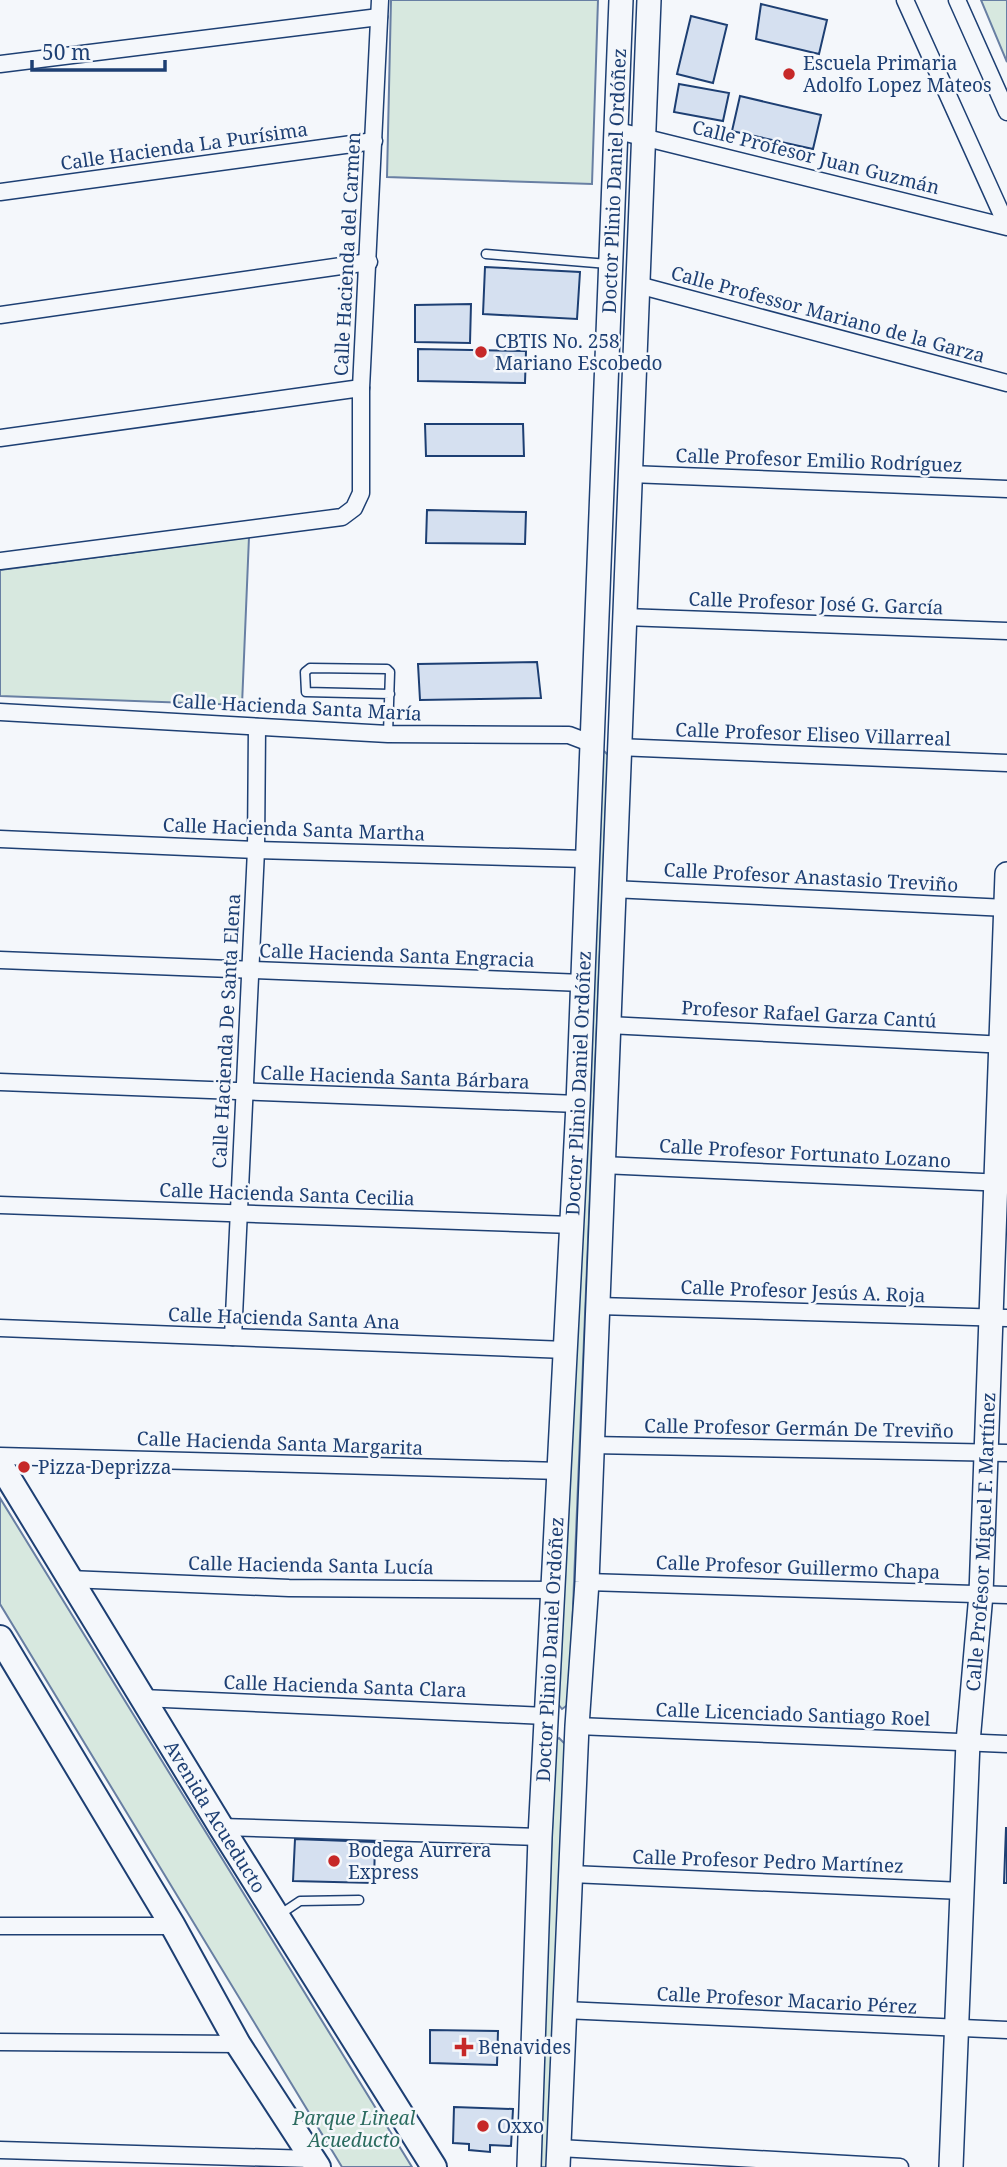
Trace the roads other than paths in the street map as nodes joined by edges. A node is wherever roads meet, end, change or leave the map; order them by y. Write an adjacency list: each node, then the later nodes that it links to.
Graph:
1 (380, 0): 6 (street, Calle Hacienda del Carmen)
2 (621, 0): 9 (street, Doctor Plinio Daniel Ordóñez)
3 (649, 0): 10 (street, Doctor Plinio Daniel Ordóñez)
4 (905, 0): 13 (street)
5 (957, 0): 8 (street)
6 (379, 17): 7 (street); 11 (street, Calle Hacienda del Carmen)
7 (0, 64)
8 (1007, 112)
9 (614, 130): 10 (street, Calle Profesor Juan Guzmán); 16 (street, Doctor Plinio Daniel Ordóñez)
10 (643, 136): 13 (street, Calle Profesor Juan Guzmán); 17 (street, Doctor Plinio Daniel Ordóñez)
11 (374, 141): 12 (street, Calle Hacienda La Purísima); 15 (street, Calle Hacienda del Carmen)
12 (0, 192)
13 (1007, 226)
14 (486, 254): 16 (lane)
15 (369, 262): 18 (street); 20 (street, Calle Hacienda del Carmen)
16 (608, 264): 31 (street, Doctor Plinio Daniel Ordóñez)
17 (638, 285): 19 (street, Calle Professor Mariano de la Garza); 22 (street, Doctor Plinio Daniel Ordóñez)
18 (0, 315)
19 (1007, 383)
20 (361, 388): 21 (street); 24 (street, Calle Hacienda del Carmen)
21 (0, 439)
22 (629, 474): 23 (street, Calle Profesor Emilio Rodríguez); 25 (street, Doctor Plinio Daniel Ordóñez)
23 (1007, 489)
24 (0, 561)
25 (624, 617): 26 (street, Calle Profesor José G. García); 32 (street, Doctor Plinio Daniel Ordóñez)
26 (1007, 631)
27 (390, 694): 27 (lane); 30 (lane)
28 (0, 712): 29 (street, Calle Hacienda Santa María)
29 (257, 727): 30 (street, Calle Hacienda Santa María); 35 (street, Calle Hacienda De Santa Elena)
30 (388, 734): 31 (street, Calle Hacienda Santa María)
31 (590, 743): 32 (street); 36 (street, Doctor Plinio Daniel Ordóñez)
32 (617, 747): 33 (street, Calle Profesor Eliseo Villarreal); 38 (street, Doctor Plinio Daniel Ordóñez)
33 (1007, 763)
34 (0, 839): 35 (street, Calle Hacienda Santa Martha)
35 (256, 850): 36 (street, Calle Hacienda Santa Martha); 41 (street, Calle Hacienda De Santa Elena)
36 (586, 859): 42 (street, Doctor Plinio Daniel Ordóñez)
37 (1007, 874): 39 (street, Calle Profesor Miguel F. Martínez)
38 (612, 889): 39 (street, Calle Profesor Anastasio Treviño); 43 (street, Doctor Plinio Daniel Ordóñez)
39 (1006, 908): 44 (street, Calle Profesor Miguel F. Martínez)
40 (0, 960): 41 (street, Calle Hacienda Santa Engracia)
41 (250, 970): 42 (street, Calle Hacienda Santa Engracia); 46 (street, Calle Hacienda De Santa Elena)
42 (583, 983): 47 (street, Doctor Plinio Daniel Ordóñez)
43 (608, 1025): 44 (street, Profesor Rafael Garza Cantú); 48 (street, Doctor Plinio Daniel Ordóñez)
44 (1005, 1045): 49 (street, Calle Profesor Miguel F. Martínez)
45 (0, 1082): 46 (street, Calle Hacienda Santa Bárbara)
46 (245, 1094): 47 (street, Calle Hacienda Santa Bárbara); 51 (street, Calle Hacienda De Santa Elena)
47 (578, 1104): 52 (street, Doctor Plinio Daniel Ordóñez)
48 (602, 1165): 49 (street, Calle Profesor Fortunato Lozano); 53 (street, Doctor Plinio Daniel Ordóñez)
49 (1002, 1183): 54 (street, Calle Profesor Miguel F. Martínez)
50 (0, 1205): 51 (street, Calle Hacienda Santa Cecilia)
51 (238, 1214): 52 (street, Calle Hacienda Santa Cecilia); 56 (street, Calle Hacienda De Santa Elena)
52 (572, 1225): 57 (street, Doctor Plinio Daniel Ordóñez)
53 (598, 1306): 54 (street, Calle Profesor Jesús A. Roja); 58 (street, Doctor Plinio Daniel Ordóñez)
54 (999, 1318): 59 (street, Calle Profesor Miguel F. Martínez)
55 (0, 1328): 56 (street, Calle Hacienda Santa Ana)
56 (233, 1337): 57 (street, Calle Hacienda Santa Ana)
57 (566, 1350): 62 (street, Doctor Plinio Daniel Ordóñez)
58 (591, 1445): 59 (street, Calle Profesor Germán De Treviño); 64 (street, Doctor Plinio Daniel Ordóñez)
59 (997, 1453): 66 (street, Calle Profesor Miguel F. Martínez)
60 (0, 1456): 62 (street, Calle Hacienda Santa Margarita)
61 (0, 1464): 63 (main road, Avenida Acueducto)
62 (559, 1471): 65 (street, Doctor Plinio Daniel Ordóñez)
63 (69, 1579): 65 (street, Calle Hacienda Santa Lucía); 69 (main road, Avenida Acueducto)
64 (587, 1582): 66 (street, Calle Profesor Guillermo Chapa); 71 (street, Doctor Plinio Daniel Ordóñez)
65 (554, 1590): 70 (street, Doctor Plinio Daniel Ordóñez)
66 (981, 1594): 67 (street, Calle Profesor Guillermo Chapa); 72 (street, Calle Profesor Miguel F. Martínez)
67 (1007, 1595)
68 (0, 1638): 81 (main road)
69 (142, 1698): 70 (street, Calle Hacienda Santa Clara); 74 (main road, Avenida Acueducto)
70 (546, 1716): 71 (street); 75 (street, Doctor Plinio Daniel Ordóñez)
71 (578, 1726): 72 (street, Calle Licenciado Santiago Roel); 76 (street, Doctor Plinio Daniel Ordóñez)
72 (968, 1742): 73 (street, Calle Licenciado Santiago Roel); 77 (street, Calle Profesor Miguel F. Martínez)
73 (1007, 1744)
74 (220, 1827): 75 (street); 79 (main road, Avenida Acueducto)
75 (540, 1837): 91 (street, Doctor Plinio Daniel Ordóñez)
76 (570, 1874): 77 (street, Calle Profesor Pedro Martínez); 82 (street, Doctor Plinio Daniel Ordóñez)
77 (963, 1891): 83 (street, Calle Profesor Miguel F. Martínez)
78 (359, 1900): 79 (lane)
79 (276, 1916): 90 (main road, Avenida Acueducto)
80 (0, 1926): 81 (street)
81 (173, 1926): 86 (main road)
82 (564, 2010): 83 (street, Calle Profesor Macario Pérez); 88 (street, Doctor Plinio Daniel Ordóñez)
83 (957, 2029): 84 (street, Calle Profesor Macario Pérez); 93 (street, Calle Profesor Miguel F. Martínez)
84 (1007, 2030)
85 (0, 2042): 86 (street)
86 (239, 2044): 89 (main road)
87 (0, 2150): 89 (street)
88 (559, 2157): 92 (street)
89 (315, 2163)
90 (434, 2167)
91 (529, 2167)
92 (900, 2167)
93 (951, 2167)

